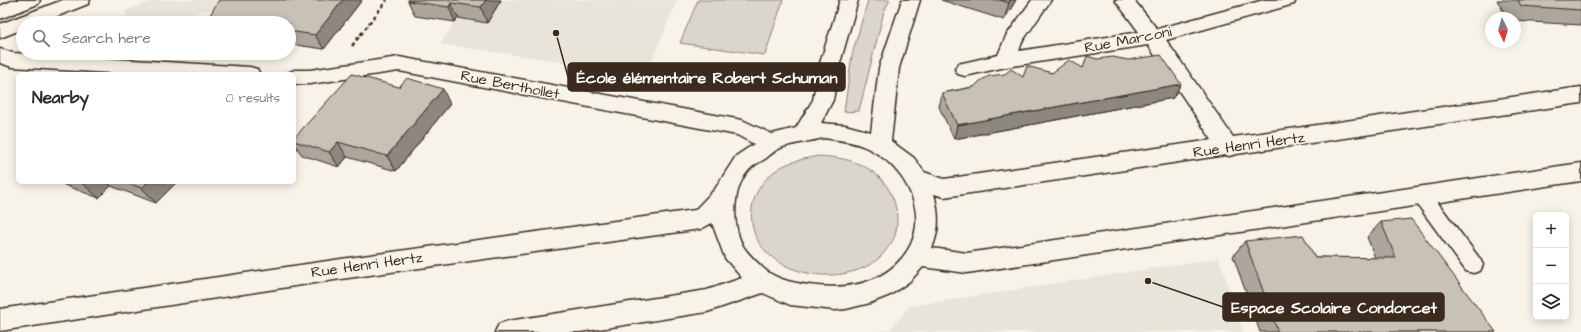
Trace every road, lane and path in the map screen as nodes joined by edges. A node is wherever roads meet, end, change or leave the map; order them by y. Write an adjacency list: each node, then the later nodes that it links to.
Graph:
1 (31, 0): 9 (street)
2 (81, 0): 10 (street)
3 (387, 0): 18 (path)
4 (849, 0): 21 (street)
5 (911, 0): 23 (street)
6 (1042, 0): 15 (street)
7 (1124, 0): 13 (street)
8 (1288, 0): 13 (street, Rue Marconi)
9 (0, 13)
10 (38, 16)
11 (16, 24): 12 (street)
12 (0, 30)
13 (1154, 37): 15 (street, Rue Marconi); 24 (street)
14 (0, 56): 17 (street)
15 (1006, 60): 16 (street, Rue Marconi)
16 (965, 69)
17 (216, 72)
18 (349, 72): 19 (street, Rue Berthollet); 22 (street, Rue Berthollet)
19 (296, 76)
20 (1581, 95): 24 (street, Rue Henri Hertz)
21 (805, 132): 22 (street); 23 (street)
22 (769, 142): 27 (street)
23 (880, 144): 26 (street)
24 (1229, 148): 26 (street, Rue Henri Hertz)
25 (1581, 172): 28 (street)
26 (918, 179): 29 (street)
27 (724, 194): 31 (street); 32 (street, Rue Henri Hertz)
28 (1422, 196): 29 (street); 30 (lane)
29 (917, 256): 31 (street)
30 (1473, 265)
31 (763, 282): 33 (street)
32 (0, 320)
33 (508, 332)

